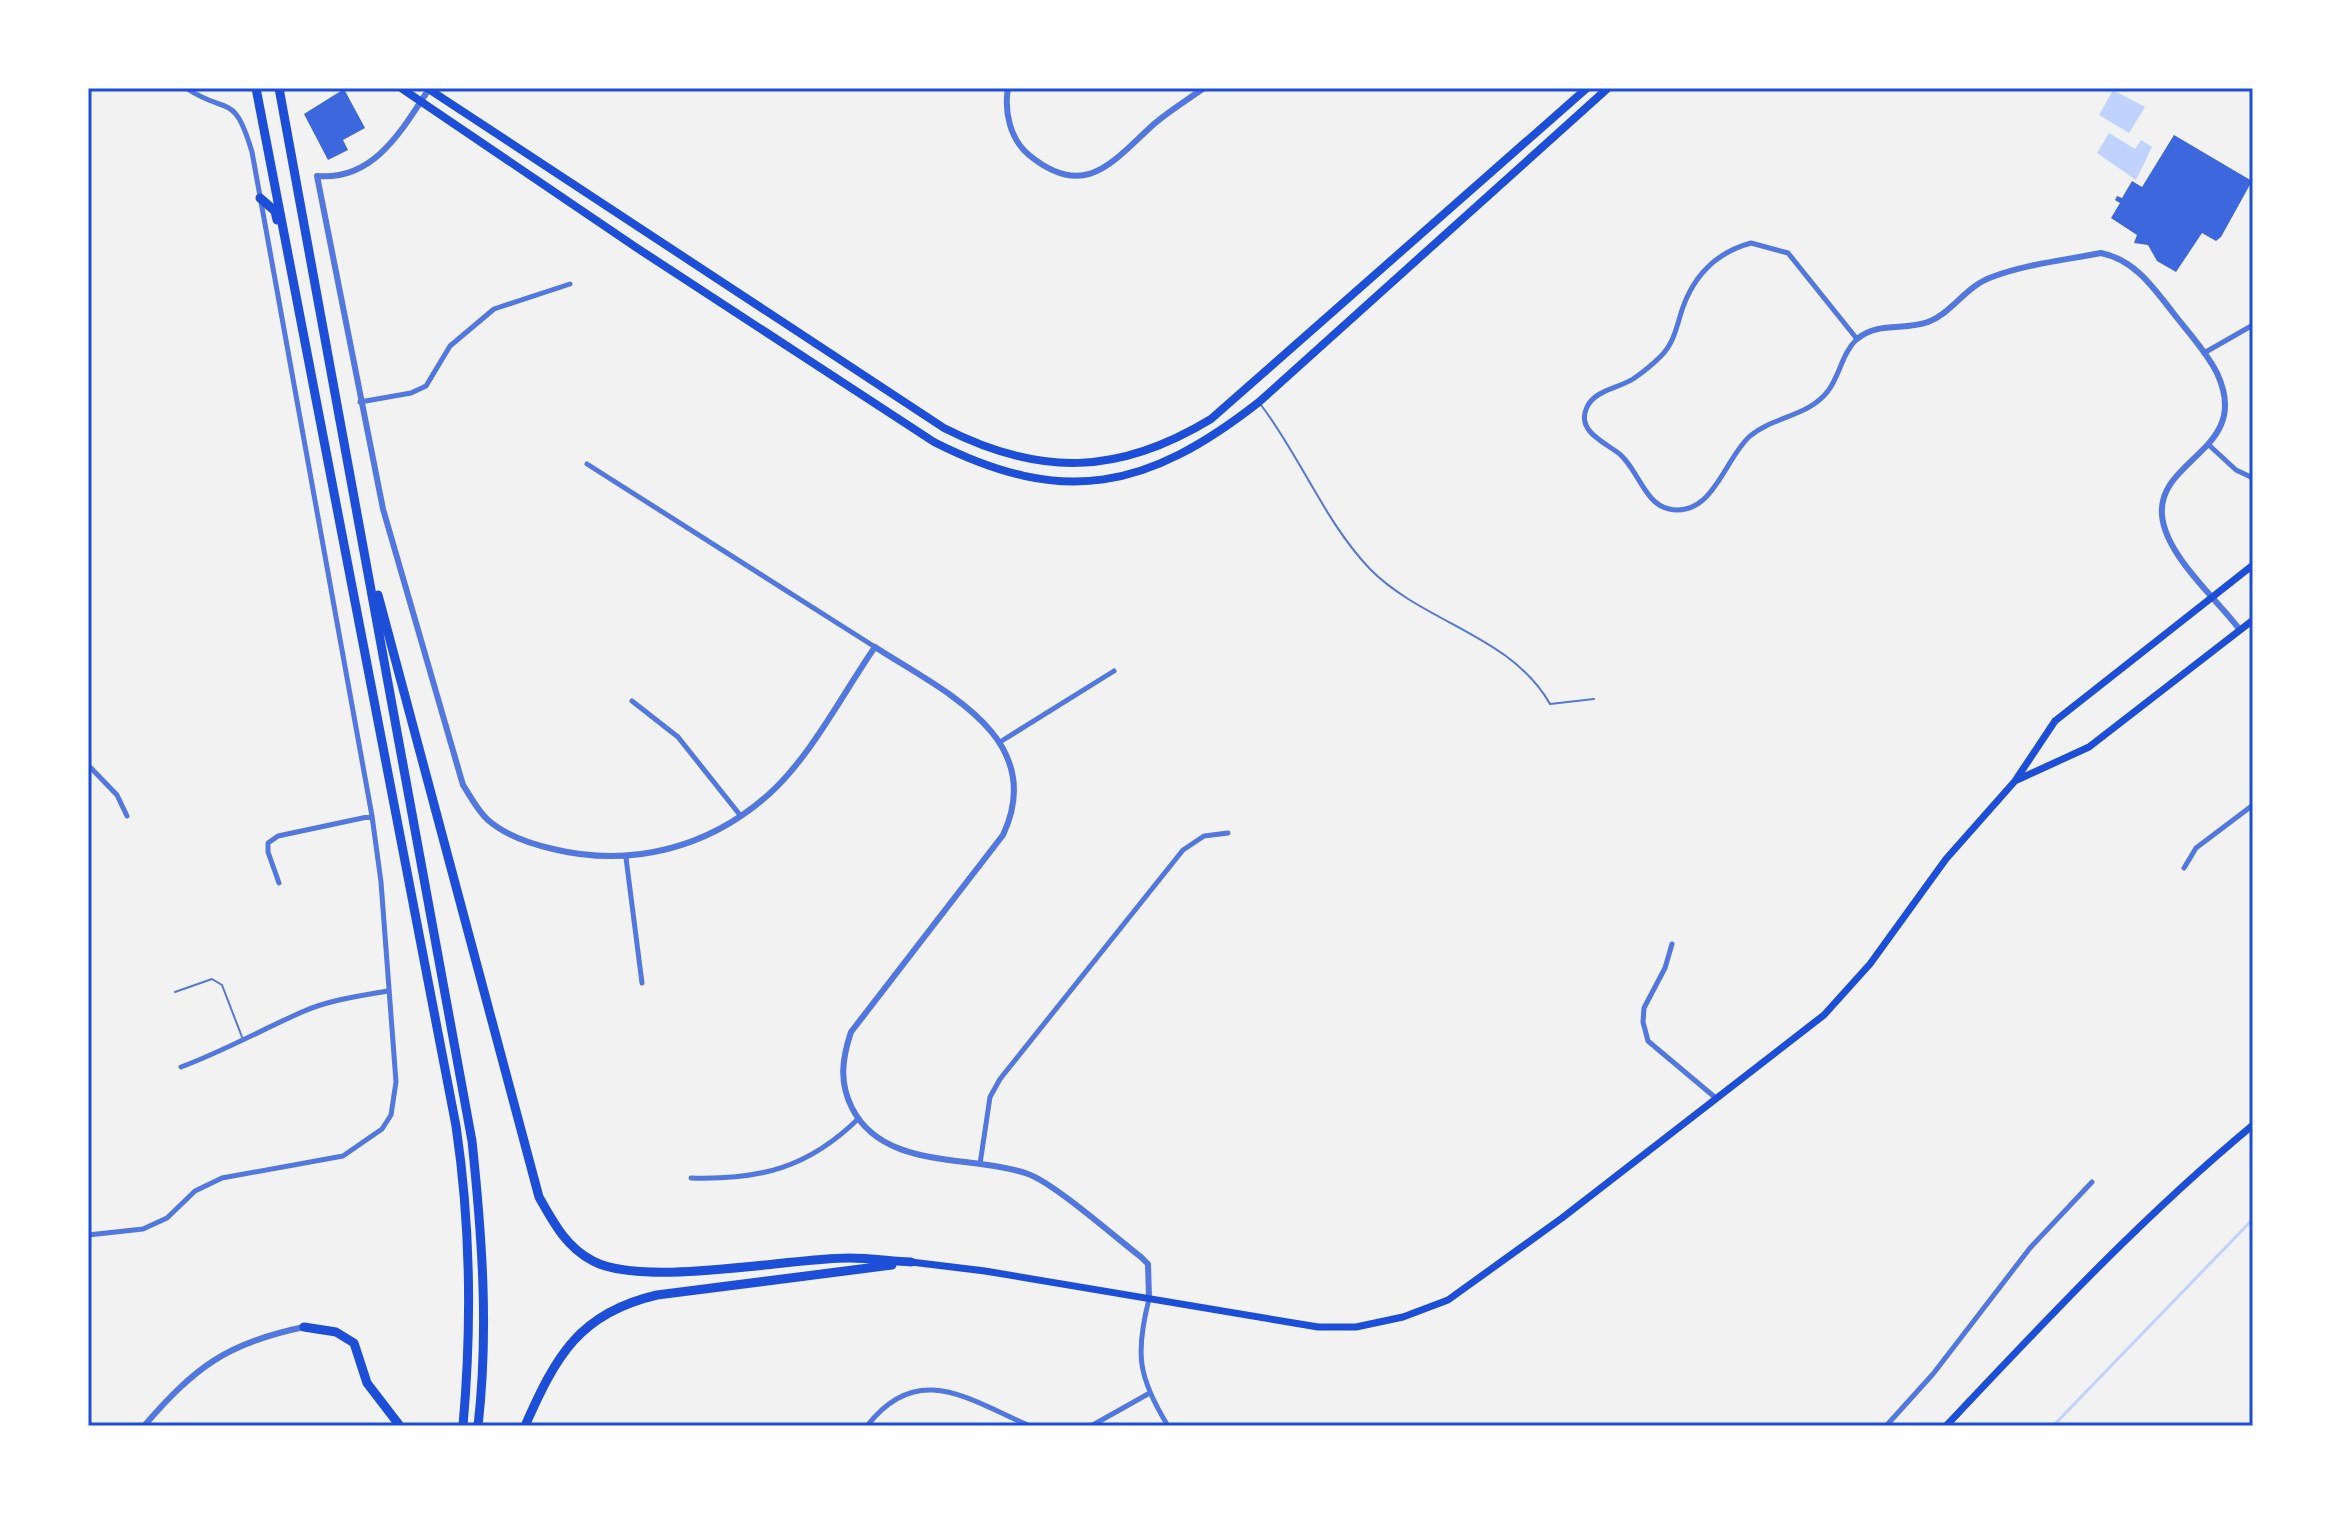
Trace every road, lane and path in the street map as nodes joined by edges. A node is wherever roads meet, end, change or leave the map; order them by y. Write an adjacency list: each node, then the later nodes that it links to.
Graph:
1 (186, 88): 11 (street)
2 (256, 88): 12 (highway)
3 (279, 88): 22 (highway)
4 (401, 88): 10 (main road)
5 (1008, 88): 6 (street)
6 (1204, 88)
7 (1587, 88): 9 (main road)
8 (1608, 88): 17 (main road)
9 (428, 89): 10 (street)
10 (421, 101): 17 (main road); 18 (street)
11 (260, 198): 12 (highway); 37 (street)
12 (286, 246): 61 (highway)
13 (570, 284): 18 (street)
14 (2253, 325): 16 (street)
15 (1857, 339): 15 (street); 16 (street)
16 (2204, 353): 19 (street)
17 (1256, 398): 29 (lane)
18 (359, 402): 39 (street)
19 (2210, 446): 21 (street); 24 (street)
20 (587, 464): 27 (street)
21 (2253, 478)
22 (360, 530): 55 (highway); 62 (highway)
23 (2253, 565): 24 (main road)
24 (2213, 597): 26 (street); 33 (main road)
25 (2253, 620): 26 (main road)
26 (2240, 630): 33 (main road)
27 (875, 647): 31 (street); 35 (street)
28 (1114, 671): 31 (street)
29 (1594, 699)
30 (632, 701): 35 (street)
31 (1000, 742): 49 (street)
32 (88, 765): 36 (street)
33 (2015, 781): 48 (main road)
34 (2253, 805): 40 (street)
35 (740, 815): 39 (street)
36 (127, 816)
37 (372, 816): 41 (street); 44 (street)
38 (1228, 833): 51 (street)
39 (626, 858): 43 (street)
40 (2184, 868)
41 (279, 883)
42 (1672, 944): 48 (street)
43 (642, 983)
44 (388, 991): 46 (street); 54 (street)
45 (175, 992): 46 (lane)
46 (243, 1042): 47 (street)
47 (181, 1067)
48 (1717, 1099): 56 (main road)
49 (858, 1119): 51 (street); 52 (street)
50 (2253, 1125): 69 (main road)
51 (980, 1164): 56 (street)
52 (691, 1178)
53 (2092, 1182): 68 (street)
54 (88, 1235)
55 (911, 1262): 56 (main road); 63 (highway)
56 (1149, 1298): 58 (street)
57 (304, 1327): 59 (street); 60 (highway)
58 (1148, 1394): 66 (street); 67 (street)
59 (144, 1426)
60 (400, 1426)
61 (463, 1426)
62 (478, 1426)
63 (525, 1426)
64 (867, 1426): 65 (street)
65 (1030, 1426)
66 (1091, 1426)
67 (1168, 1426)
68 (1886, 1426)
69 (1946, 1426)

